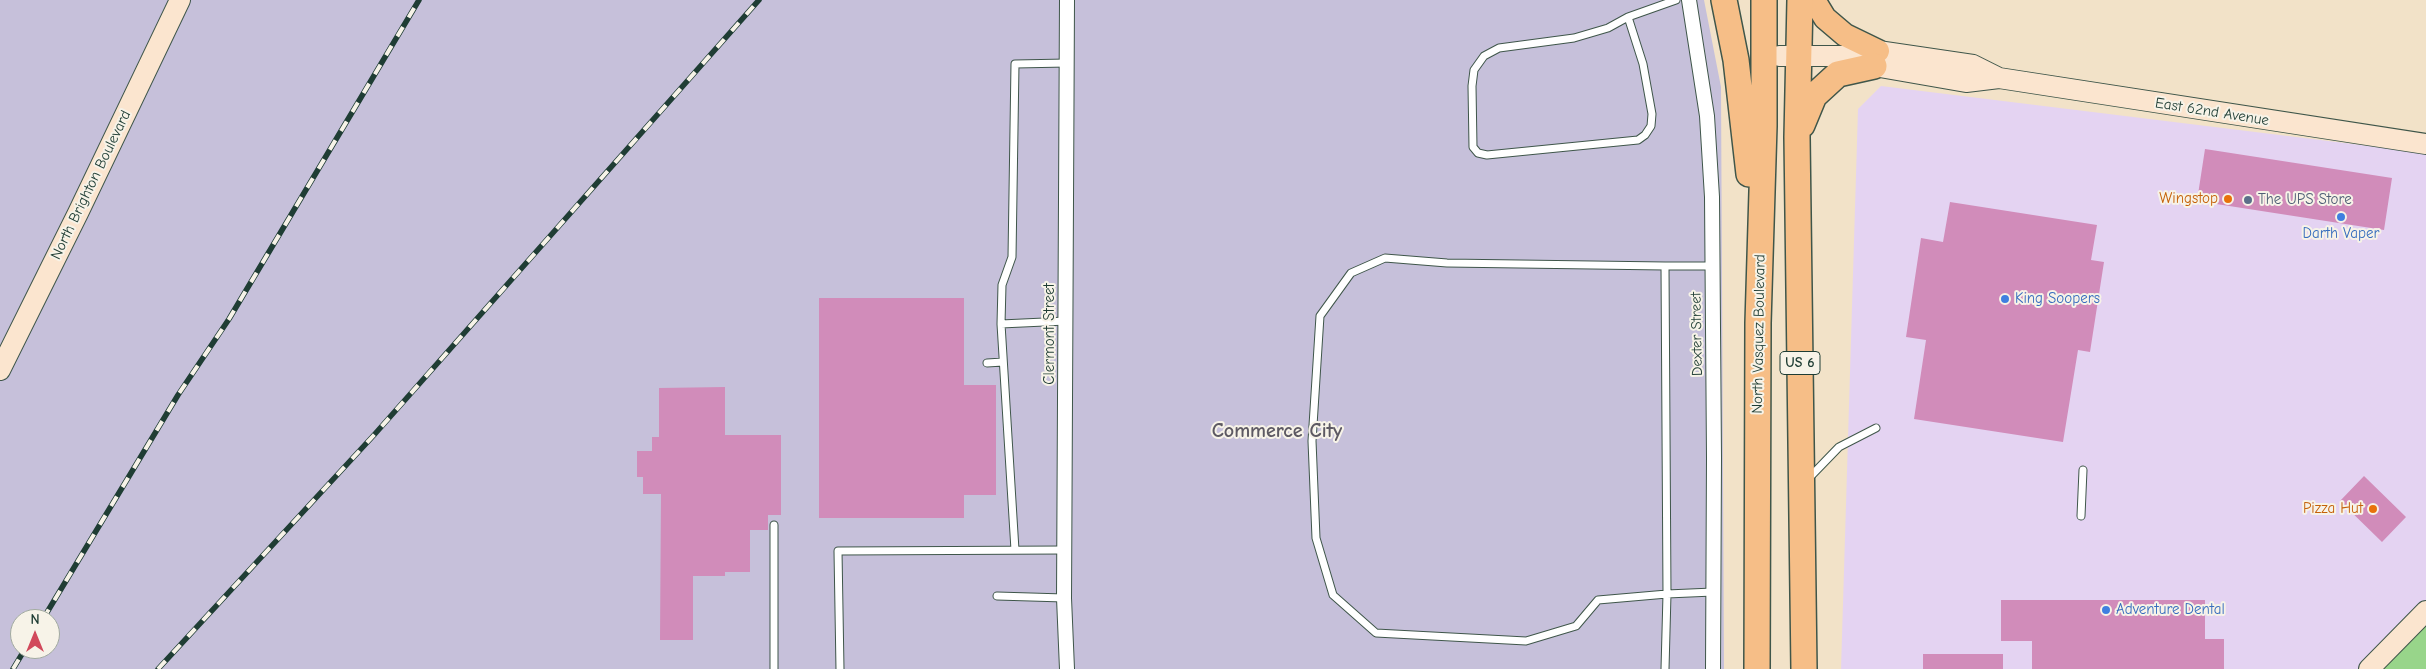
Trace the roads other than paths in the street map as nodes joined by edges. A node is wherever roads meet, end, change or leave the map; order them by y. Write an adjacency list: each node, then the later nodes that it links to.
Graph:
1 (180, 0): 23 (street, North Brighton Boulevard)
2 (1067, 0): 13 (street, Clermont Street)
3 (1676, 0): 10 (lane)
4 (1689, 0): 17 (street, Dexter Street)
5 (1724, 0): 19 (highway)
6 (1764, 0): 19 (highway, North Vasquez Boulevard / US 6)
7 (1800, 0): 11 (highway, US 6)
8 (1806, 0): 11 (main road)
9 (1814, 0): 12 (main road)
10 (1628, 16): 10 (lane)
11 (1788, 57): 12 (street, East 62nd Avenue); 14 (highway, US 6)
12 (1869, 58): 14 (highway); 15 (street, East 62nd Avenue)
13 (1067, 63): 18 (street, Clermont Street); 20 (lane)
14 (1797, 137): 26 (highway, US 6)
15 (2426, 144)
16 (1665, 266): 17 (lane); 32 (lane); 32 (lane)
17 (1712, 266): 31 (street, Dexter Street)
18 (1066, 321): 20 (lane); 30 (street, Clermont Street)
19 (1758, 323): 41 (highway, North Vasquez Boulevard / US 6)
20 (1001, 324): 21 (lane)
21 (1003, 362): 22 (lane); 29 (lane)
22 (987, 363)
23 (0, 370)
24 (1876, 428): 26 (lane)
25 (2083, 470): 27 (lane)
26 (1802, 486): 42 (highway, US 6)
27 (2081, 516)
28 (774, 526): 36 (lane)
29 (1016, 550): 30 (lane); 37 (lane)
30 (1065, 550): 34 (street, Clermont Street)
31 (1713, 592): 32 (lane); 40 (street, Dexter Street)
32 (1666, 594): 39 (lane)
33 (996, 596): 34 (lane)
34 (1064, 598): 38 (street, Clermont Street)
35 (2426, 611): 43 (street)
36 (774, 669)
37 (840, 669)
38 (1066, 669)
39 (1665, 669)
40 (1713, 669)
41 (1757, 669)
42 (1804, 669)
43 (2369, 669)

